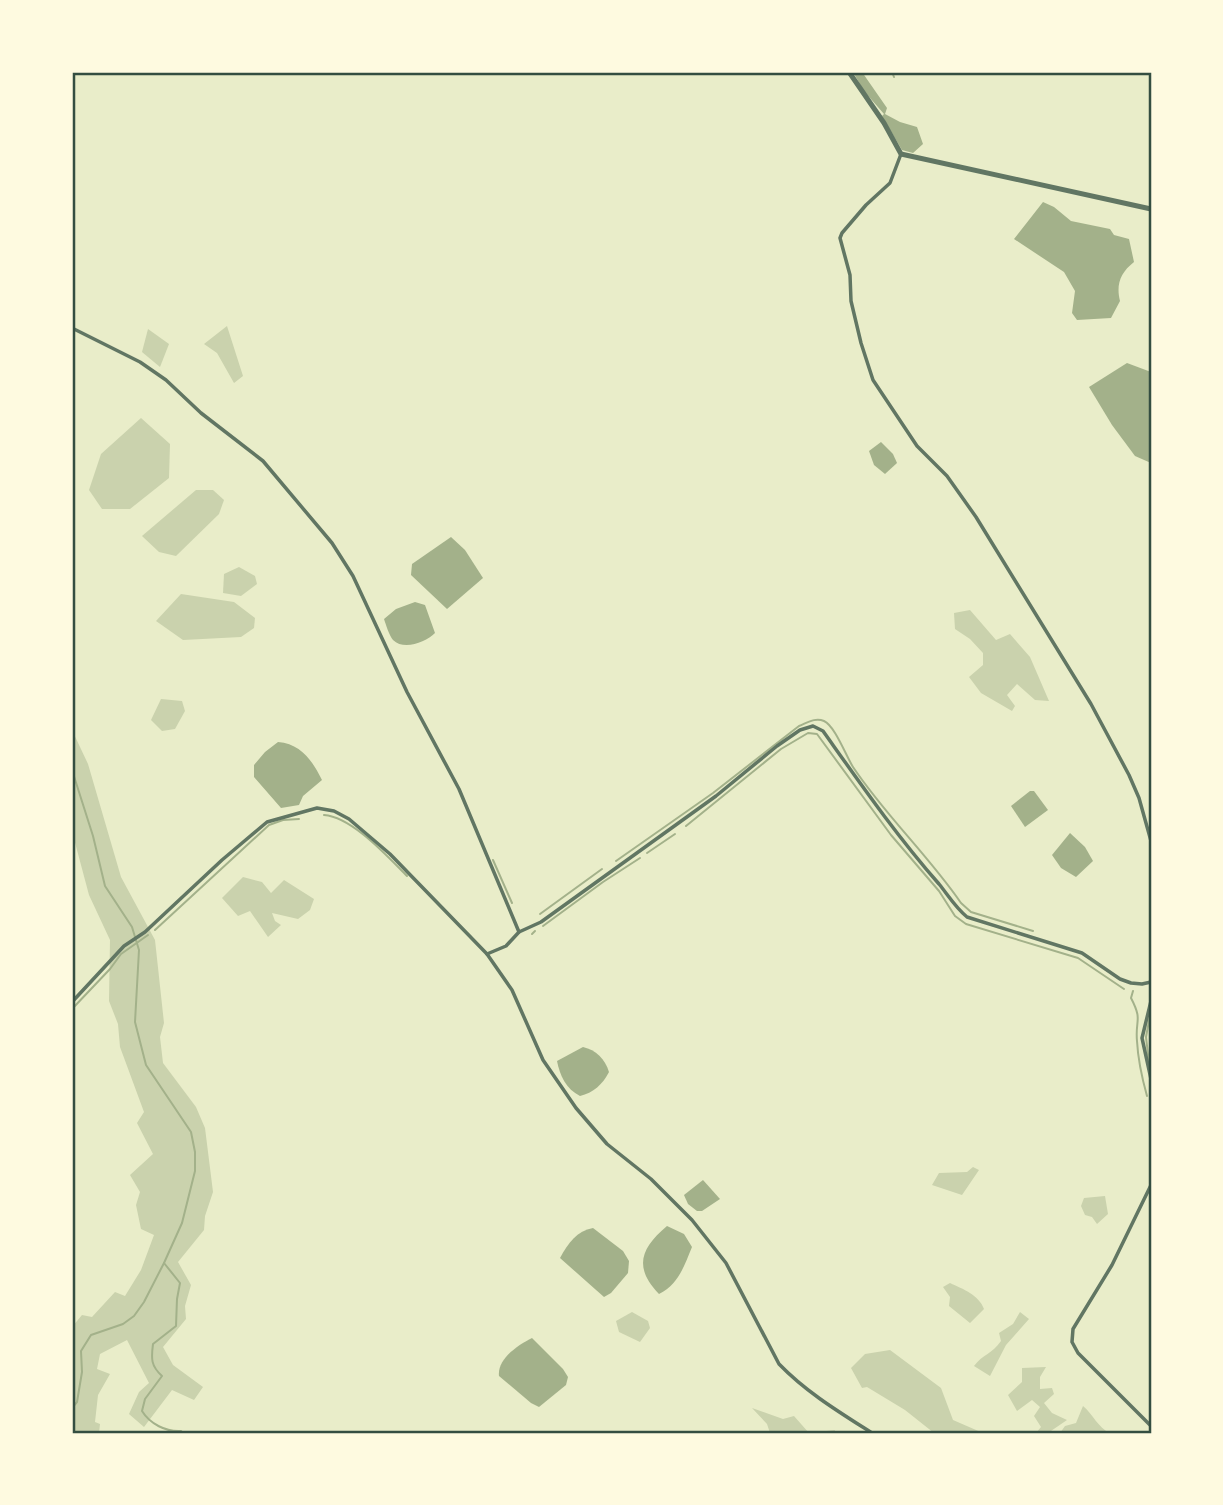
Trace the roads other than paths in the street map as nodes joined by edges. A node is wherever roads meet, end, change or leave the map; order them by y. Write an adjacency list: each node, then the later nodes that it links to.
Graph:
1 (849, 72): 2 (street)
2 (901, 154): 3 (street); 5 (street)
3 (1151, 209)
4 (72, 328): 6 (street)
5 (1151, 841)
6 (519, 932): 7 (street); 8 (street)
7 (487, 954): 10 (street); 14 (street)
8 (1151, 982)
9 (1151, 1001): 11 (street)
10 (72, 1002)
11 (1151, 1079)
12 (1151, 1185): 13 (street)
13 (1151, 1426)
14 (872, 1433)

